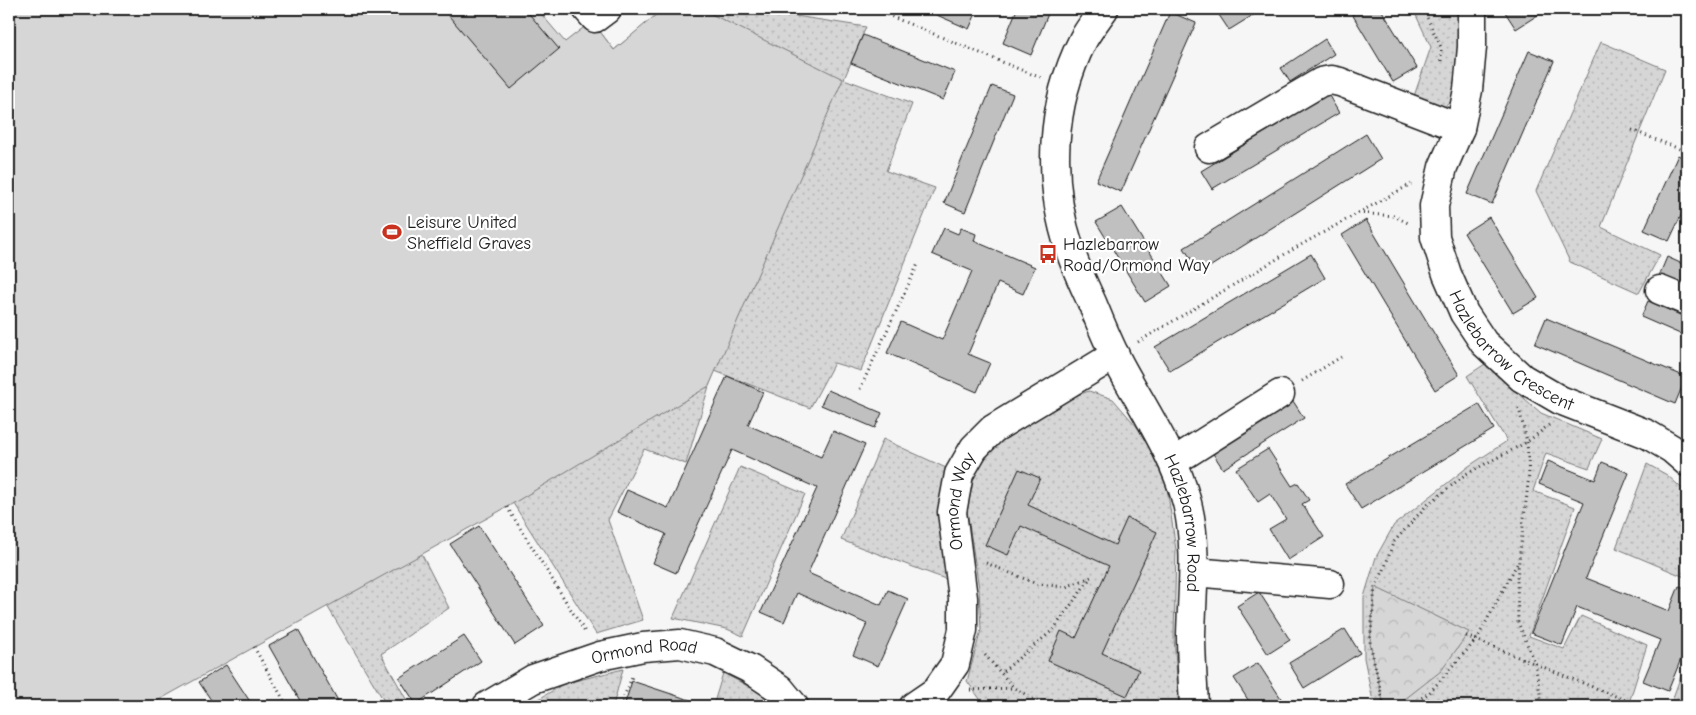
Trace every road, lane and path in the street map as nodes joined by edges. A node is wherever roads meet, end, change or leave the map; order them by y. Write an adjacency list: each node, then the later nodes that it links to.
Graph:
1 (588, 9): 2 (street)
2 (606, 9)
3 (873, 9): 8 (path)
4 (1104, 9): 8 (street, Hazlebarrow Road)
5 (1422, 9): 7 (path)
6 (1472, 9): 9 (street, Hazlebarrow Crescent)
7 (1442, 73)
8 (1064, 87): 19 (street, Hazlebarrow Road)
9 (1460, 128): 11 (street); 13 (street, Hazlebarrow Crescent)
10 (1632, 130): 12 (path)
11 (1209, 148)
12 (1687, 152)
13 (1443, 167): 14 (path); 15 (street, Hazlebarrow Crescent)
14 (1356, 213): 15 (path); 19 (path)
15 (1435, 237): 21 (street, Hazlebarrow Crescent)
16 (918, 264): 22 (path)
17 (1660, 290): 18 (street)
18 (1687, 301)
19 (1114, 356): 26 (street, Hazlebarrow Road); 29 (street, Ormond Way)
20 (1340, 357): 23 (path)
21 (1522, 378): 24 (street, Hazlebarrow Crescent); 25 (path)
22 (860, 389)
23 (1280, 394): 26 (street)
24 (1560, 400): 25 (path); 27 (street, Hazlebarrow Crescent)
25 (1527, 442): 30 (path); 47 (path)
26 (1173, 462): 31 (street, Hazlebarrow Road)
27 (1687, 462)
28 (507, 507): 37 (path)
29 (957, 549): 33 (street, Ormond Way); 39 (path)
30 (1519, 562): 35 (path); 38 (path)
31 (1194, 572): 32 (street); 46 (street, Hazlebarrow Road)
32 (1330, 584)
33 (963, 630): 39 (path); 41 (street, Ormond Way)
34 (1466, 636): 35 (path)
35 (1476, 640): 38 (path); 48 (path)
36 (254, 647): 42 (path)
37 (600, 656): 43 (street, Ormond Road); 44 (street, Ormond Road)
38 (1535, 663): 49 (path); 50 (path)
39 (1001, 673): 40 (path)
40 (1014, 688): 41 (path); 45 (path)
41 (925, 699)
42 (287, 706)
43 (487, 706)
44 (794, 706)
45 (1047, 706)
46 (1194, 706)
47 (1384, 706)
48 (1409, 706)
49 (1542, 706)
50 (1640, 706)

